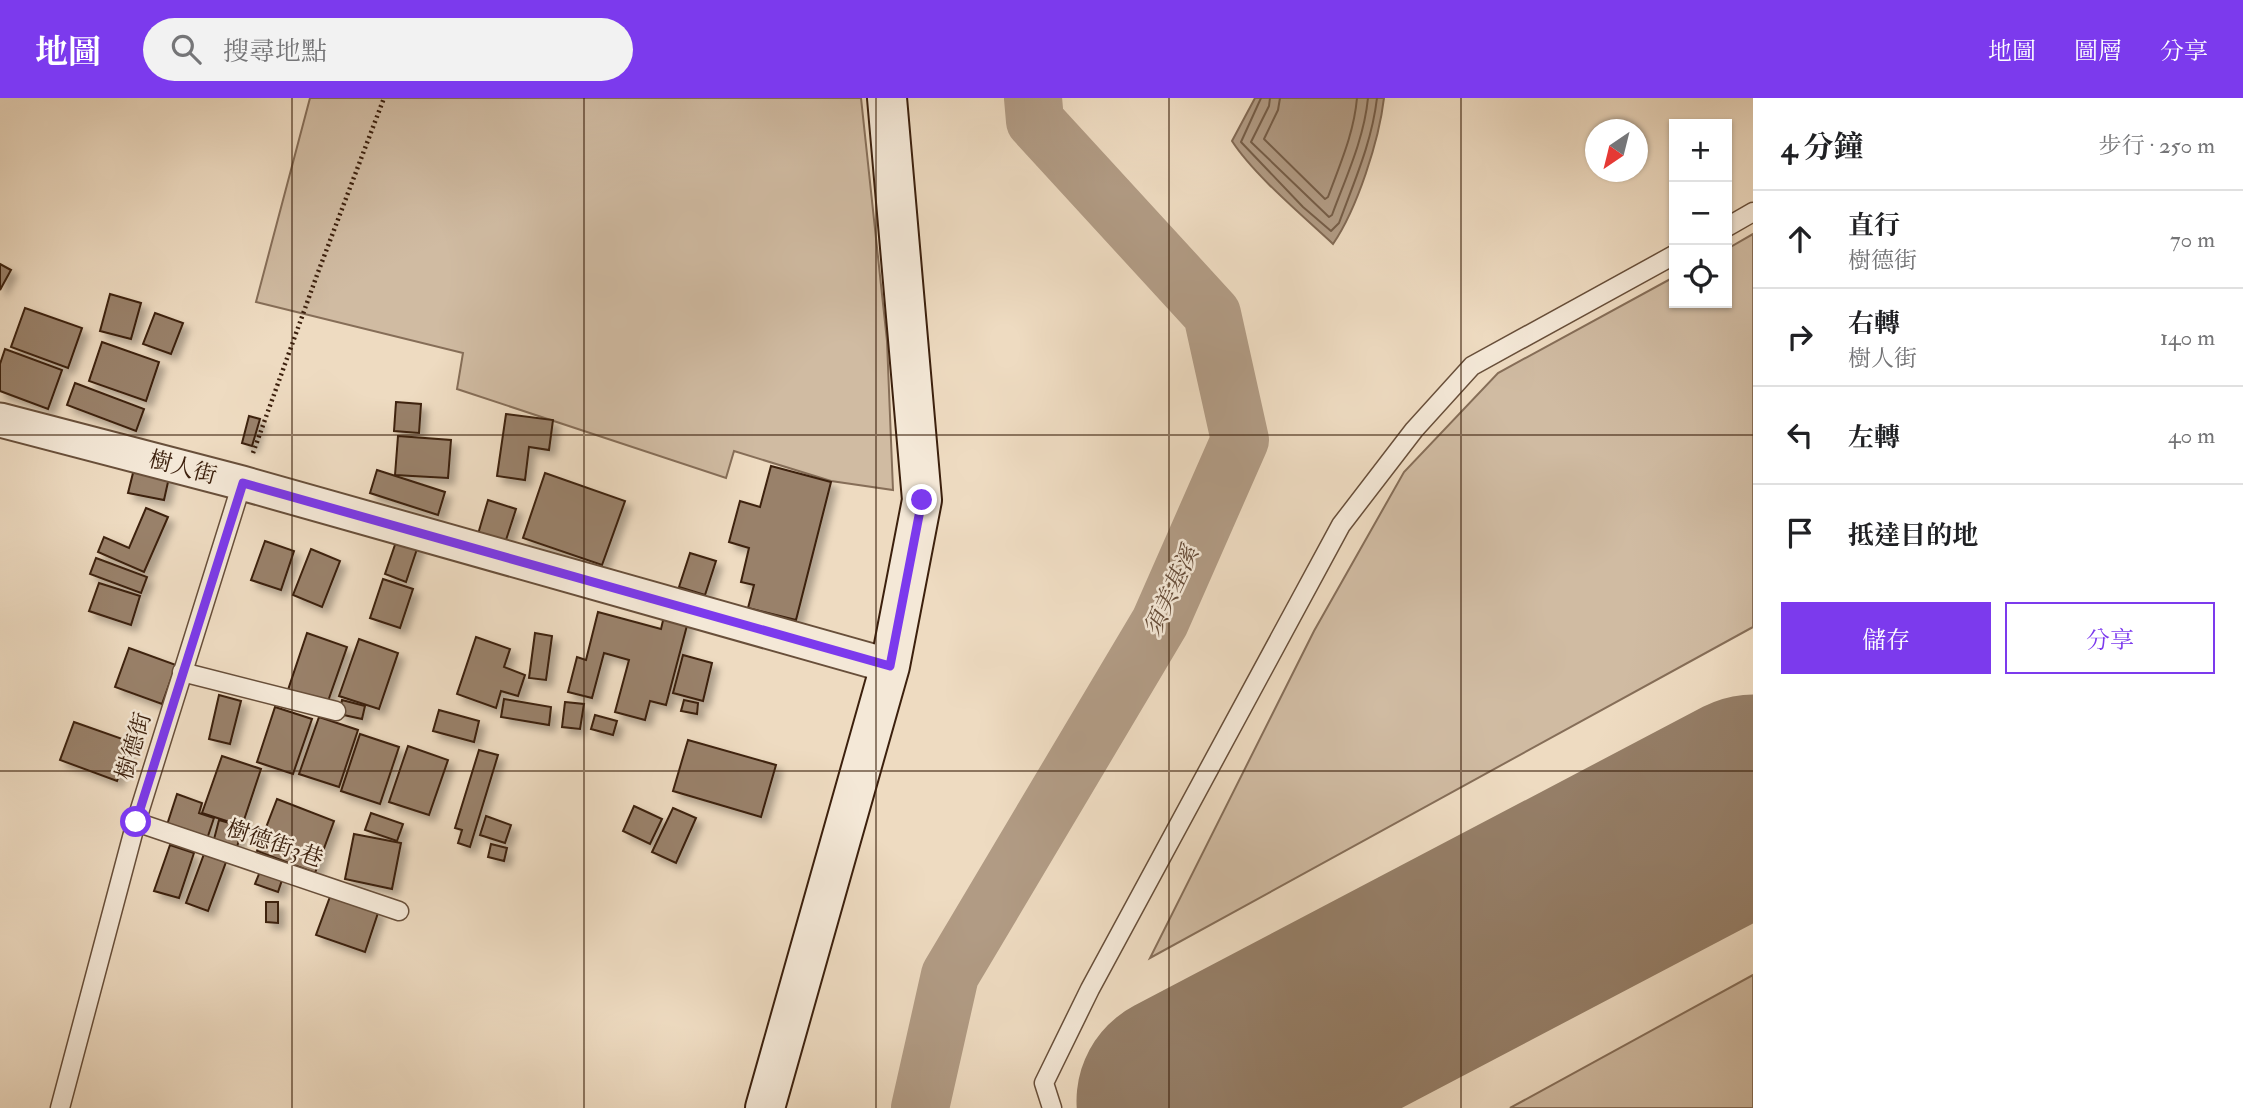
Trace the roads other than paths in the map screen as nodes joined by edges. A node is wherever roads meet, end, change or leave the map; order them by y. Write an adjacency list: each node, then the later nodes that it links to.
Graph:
1 (887, 98): 7 (street)
2 (1753, 212): 3 (lane)
3 (1732, 224)
4 (1669, 258): 14 (lane)
5 (0, 420): 6 (street, 樹人街)
6 (243, 483): 7 (street, 樹人街); 8 (lane, 樹德街)
7 (890, 666): 13 (street)
8 (182, 672): 9 (lane); 10 (lane, 樹德街)
9 (336, 711)
10 (136, 822): 11 (lane, 樹德街3巷); 12 (lane, 樹德街)
11 (400, 911)
12 (60, 1108)
13 (765, 1108)
14 (1052, 1108)

